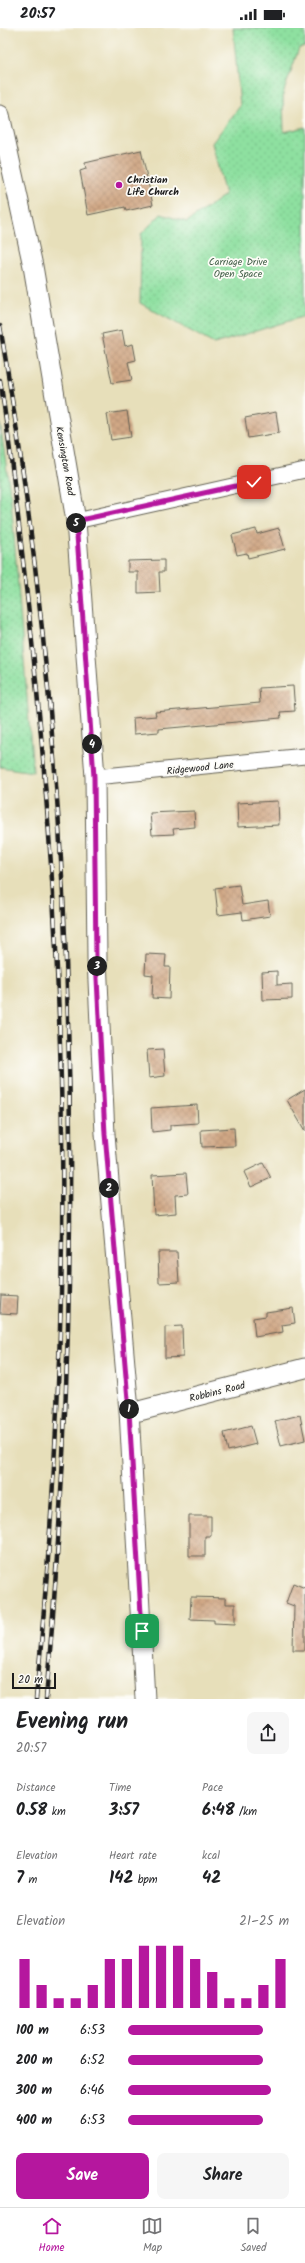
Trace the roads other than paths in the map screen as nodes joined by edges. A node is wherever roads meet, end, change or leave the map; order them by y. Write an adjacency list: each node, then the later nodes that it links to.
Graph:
1 (0, 115): 3 (street, Kensington Road)
2 (305, 470): 3 (street)
3 (76, 521): 5 (street, Kensington Road)
4 (305, 756): 5 (street, Ridgewood Lane)
5 (94, 777): 7 (street, Kensington Road)
6 (305, 1368): 7 (street, Robbins Road)
7 (129, 1411): 8 (street, Kensington Road)
8 (145, 1699)

